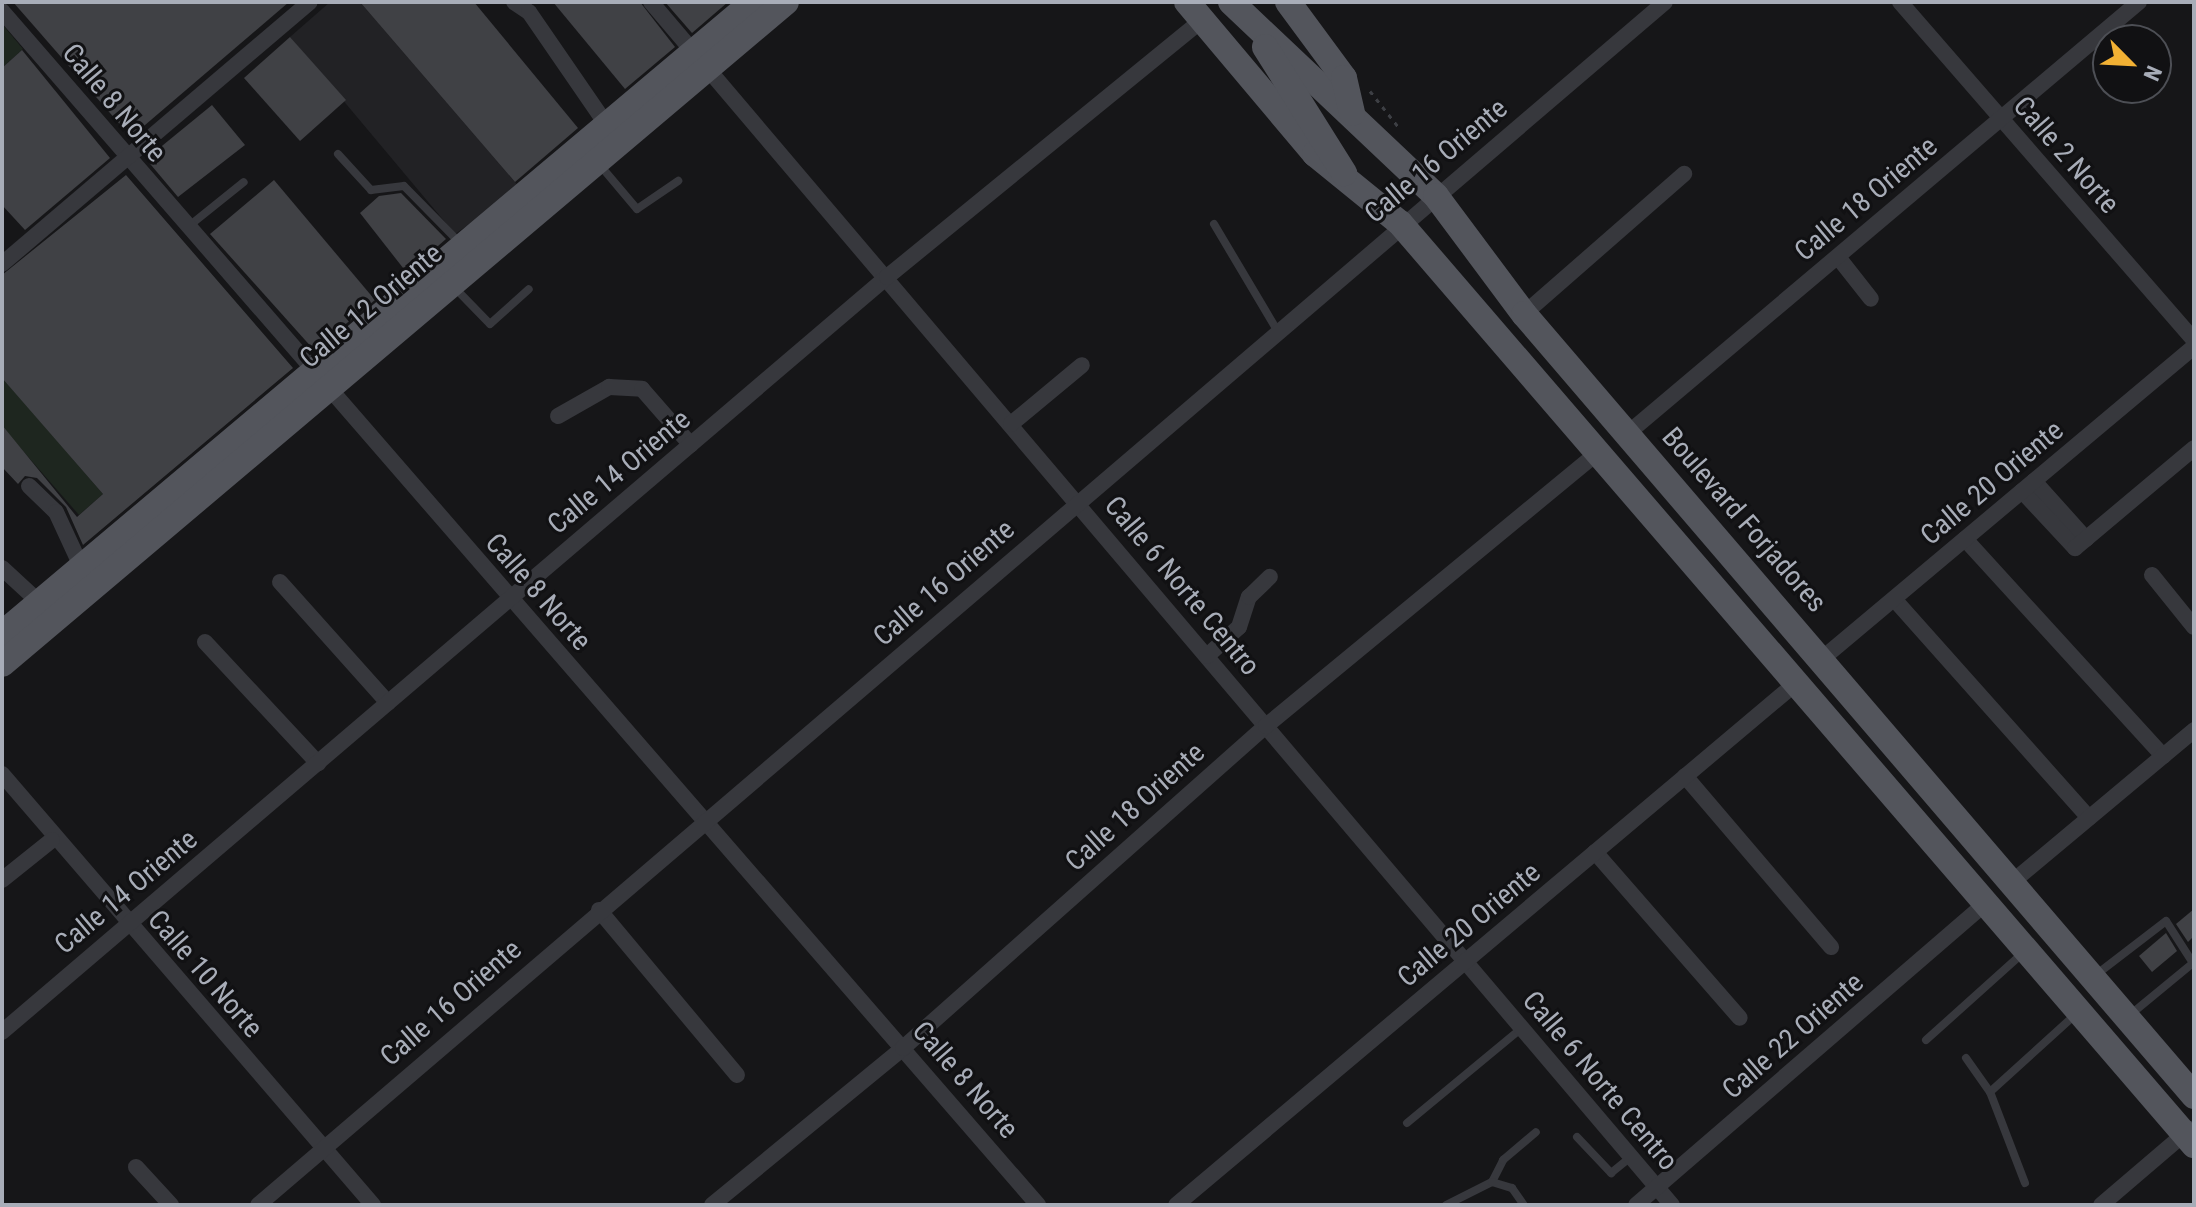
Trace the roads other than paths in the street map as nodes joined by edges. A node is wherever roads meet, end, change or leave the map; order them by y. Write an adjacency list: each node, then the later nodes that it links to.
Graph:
1 (310, 2): 18 (street)
2 (514, 2): 16 (street)
3 (651, 2): 13 (street, Calle 6 Norte Centro)
4 (753, 2): 13 (main road, Calle 12 Oriente)
5 (786, 2): 13 (main road, Calle 12 Oriente)
6 (1288, 2): 14 (main road)
7 (1665, 2): 24 (street, Calle 16 Oriente)
8 (1900, 2): 15 (street, Calle 2 Norte)
9 (2139, 2): 15 (street, Calle 18 Oriente)
10 (1233, 3): 14 (main road, Boulevard Forjadores); 21 (main road)
11 (2, 11): 18 (street, Calle 8 Norte)
12 (1194, 11): 21 (main road); 31 (street, Calle 14 Oriente)
13 (702, 59): 16 (main road, Calle 12 Oriente); 19 (main road, Calle 12 Oriente); 31 (street, Calle 6 Norte Centro)
14 (1352, 113): 24 (main road, Boulevard Forjadores)
15 (2001, 119): 29 (street, Calle 18 Oriente); 37 (street, Calle 2 Norte)
16 (606, 124): 28 (main road, Calle 12 Oriente)
17 (338, 154): 28 (lane)
18 (127, 159): 27 (street, Calle 8 Norte); 30 (street)
19 (596, 161): 22 (lane); 32 (main road, Calle 12 Oriente)
20 (1684, 174): 35 (street)
21 (1345, 176): 25 (main road)
22 (678, 181)
23 (244, 182): 27 (lane)
24 (1436, 196): 25 (street, Calle 16 Oriente); 35 (main road, Boulevard Forjadores)
25 (1400, 223): 36 (street, Calle 16 Oriente); 46 (main road)
26 (1214, 224): 36 (lane)
27 (186, 229): 40 (street, Calle 8 Norte)
28 (462, 245): 40 (main road, Calle 12 Oriente)
29 (1838, 257): 34 (street); 43 (street, Calle 18 Oriente)
30 (2, 264)
31 (887, 277): 42 (street, Calle 6 Norte Centro); 44 (street, Calle 14 Oriente)
32 (450, 282): 33 (lane); 40 (main road, Calle 12 Oriente)
33 (529, 289)
34 (1871, 299)
35 (1524, 314): 43 (main road, Boulevard Forjadores)
36 (1277, 330): 49 (street, Calle 16 Oriente)
37 (2194, 340)
38 (2194, 347): 48 (street, Calle 20 Oriente)
39 (1082, 365): 42 (street)
40 (316, 379): 51 (main road, Calle 12 Oriente); 56 (street, Calle 8 Norte); 64 (main road, Calle 12 Oriente)
41 (558, 416): 44 (street)
42 (1011, 424): 49 (street, Calle 6 Norte Centro)
43 (1627, 434): 63 (main road, Boulevard Forjadores)
44 (691, 445): 56 (street, Calle 14 Oriente)
45 (2194, 448): 48 (street)
46 (1597, 453): 65 (main road); 67 (street, Calle 18 Oriente)
47 (29, 486): 51 (street)
48 (2028, 486): 50 (street, Calle 20 Oriente)
49 (1077, 503): 62 (street, Calle 6 Norte Centro); 74 (street, Calle 16 Oriente)
50 (1965, 539): 57 (street, Calle 20 Oriente); 69 (street)
51 (81, 566): 58 (main road, Calle 12 Oriente)
52 (2, 568): 58 (street)
53 (2152, 575): 59 (street)
54 (1270, 577): 62 (street)
55 (280, 582): 66 (street)
56 (510, 599): 66 (street, Calle 14 Oriente); 74 (street, Calle 8 Norte)
57 (1894, 599): 63 (street, Calle 20 Oriente); 73 (street)
58 (39, 602): 60 (main road, Calle 12 Oriente)
59 (2194, 627)
60 (2, 634)
61 (205, 642): 70 (street)
62 (1207, 656): 67 (street, Calle 6 Norte Centro)
63 (1823, 658): 78 (main road, Boulevard Forjadores)
64 (2, 664)
65 (1795, 684): 72 (street, Calle 20 Oriente); 79 (main road)
66 (388, 703): 70 (street, Calle 14 Oriente)
67 (1266, 726): 84 (street, Calle 6 Norte Centro); 92 (street, Calle 18 Oriente)
68 (2194, 730): 69 (street)
69 (2163, 756): 73 (street)
70 (318, 763): 81 (street, Calle 14 Oriente)
71 (2, 774): 75 (street, Calle 10 Norte)
72 (1685, 776): 76 (street, Calle 20 Oriente); 82 (street)
73 (2089, 818): 78 (street)
74 (705, 822): 80 (street, Calle 16 Oriente); 92 (street, Calle 8 Norte)
75 (52, 840): 77 (street); 81 (street, Calle 10 Norte)
76 (1595, 852): 84 (street, Calle 20 Oriente); 87 (street)
77 (2, 880)
78 (2010, 884): 85 (main road, Boulevard Forjadores)
79 (1983, 906): 83 (main road); 108 (street, Calle 22 Oriente)
80 (599, 910): 94 (street); 101 (street, Calle 16 Oriente)
81 (127, 925): 90 (street, Calle 14 Oriente); 101 (street, Calle 10 Norte)
82 (1831, 947)
83 (2024, 952): 86 (main road); 91 (lane)
84 (1465, 962): 89 (street, Calle 6 Norte Centro); 114 (street, Calle 20 Oriente)
85 (2091, 978): 88 (main road, Boulevard Forjadores); 88 (lane)
86 (2076, 1014): 95 (lane); 99 (main road)
87 (1740, 1018)
88 (2126, 1018): 96 (main road, Boulevard Forjadores)
89 (1522, 1028): 97 (lane); 102 (street, Calle 6 Norte Centro)
90 (2, 1032)
91 (1926, 1040)
92 (903, 1048): 112 (street, Calle 18 Oriente); 113 (street, Calle 8 Norte)
93 (1966, 1058): 95 (lane)
94 (737, 1075)
95 (1990, 1092): 107 (lane)
96 (2194, 1096)
97 (1407, 1123)
98 (1536, 1132): 105 (lane)
99 (2191, 1135): 119 (street)
100 (1577, 1137): 104 (lane)
101 (323, 1147): 110 (street, Calle 16 Oriente); 111 (street, Calle 10 Norte)
102 (1631, 1157): 104 (lane); 108 (street, Calle 6 Norte Centro)
103 (136, 1167): 109 (street)
104 (1611, 1173): 106 (lane)
105 (1492, 1182): 115 (lane); 116 (lane)
106 (1618, 1182)
107 (2025, 1183)
108 (1657, 1188): 117 (street, Calle 22 Oriente); 118 (street, Calle 6 Norte Centro)
109 (171, 1205)
110 (258, 1205)
111 (373, 1205)
112 (712, 1205)
113 (1038, 1205)
114 (1176, 1205)
115 (1446, 1205)
116 (1524, 1205)
117 (1636, 1205)
118 (1672, 1205)
119 (2101, 1205)

